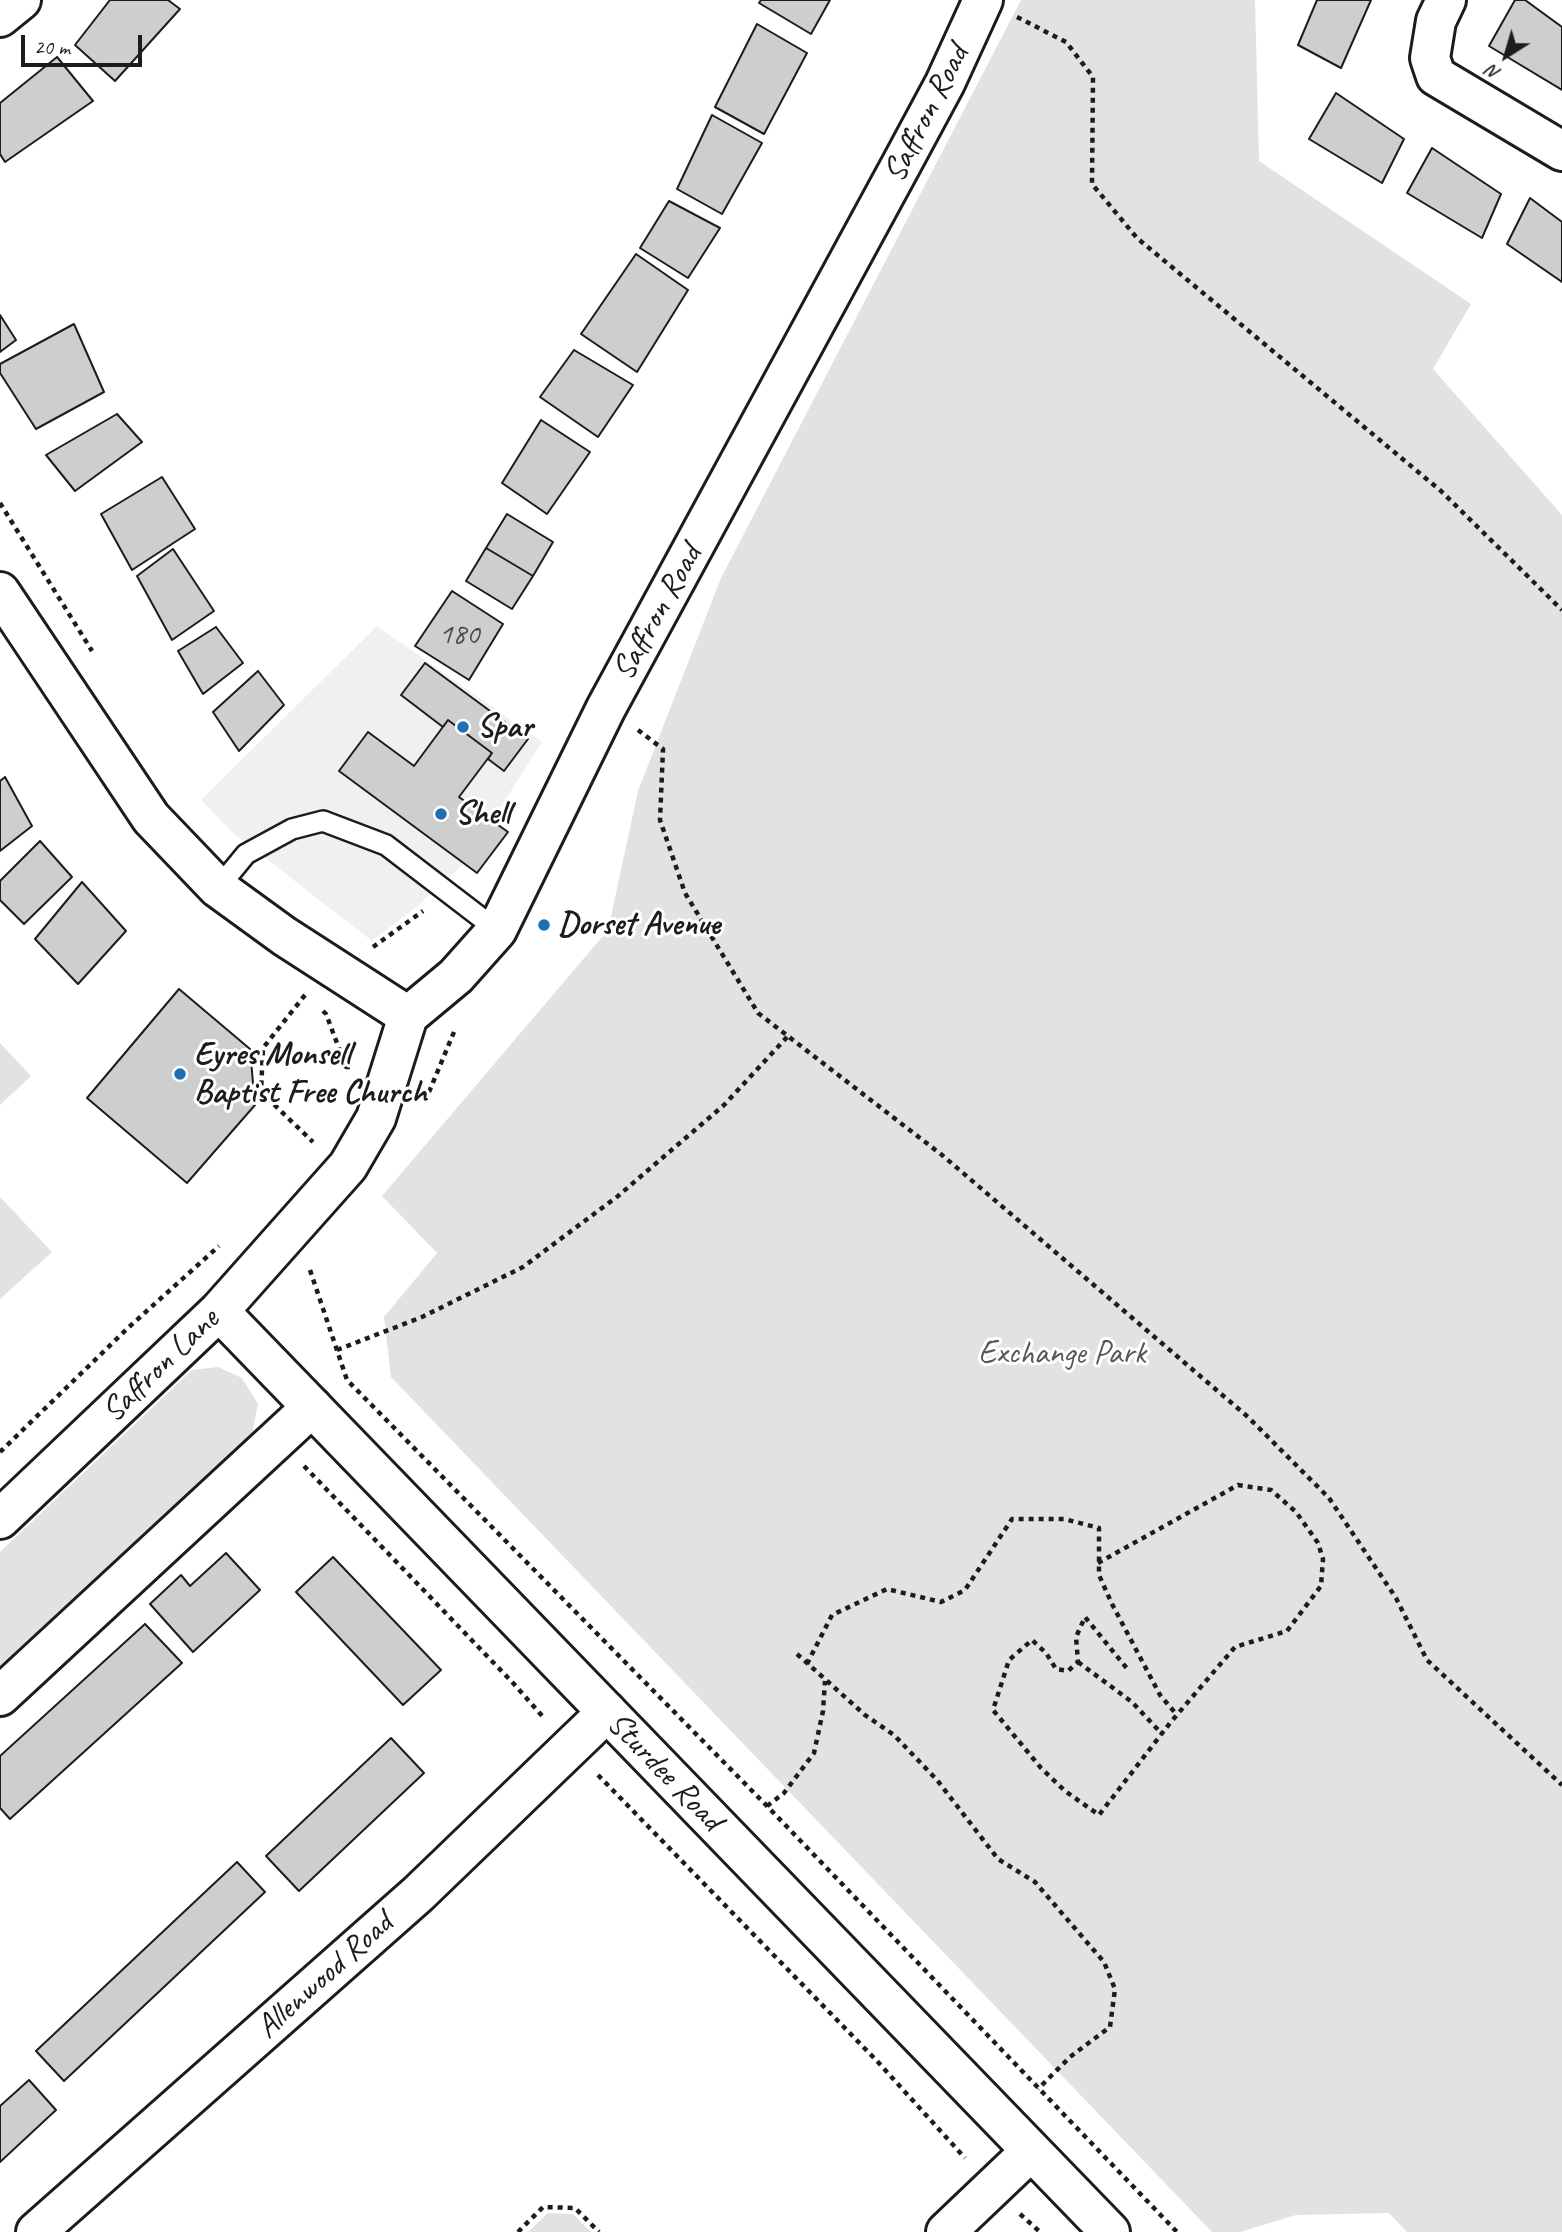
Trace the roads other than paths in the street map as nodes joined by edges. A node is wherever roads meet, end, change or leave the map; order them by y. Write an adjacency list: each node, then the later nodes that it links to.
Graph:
1 (21, 0): 4 (street)
2 (983, 0): 8 (street, Saffron Road)
3 (1446, 0): 5 (street)
4 (0, 17)
5 (1562, 151)
6 (0, 592): 7 (street)
7 (218, 888): 8 (lane); 9 (street)
8 (497, 930): 9 (street, Saffron Road)
9 (408, 1016): 10 (street, Saffron Lane)
10 (219, 1311): 11 (street, Sturdee Road); 12 (street, Saffron Lane)
11 (313, 1407): 13 (street); 14 (street, Sturdee Road)
12 (0, 1519)
13 (0, 1696)
14 (607, 1712): 15 (street, Sturdee Road); 16 (street, Allenwood Road)
15 (1031, 2151): 17 (street); 18 (street, Sturdee Road)
16 (36, 2232)
17 (947, 2232)
18 (1110, 2232)

